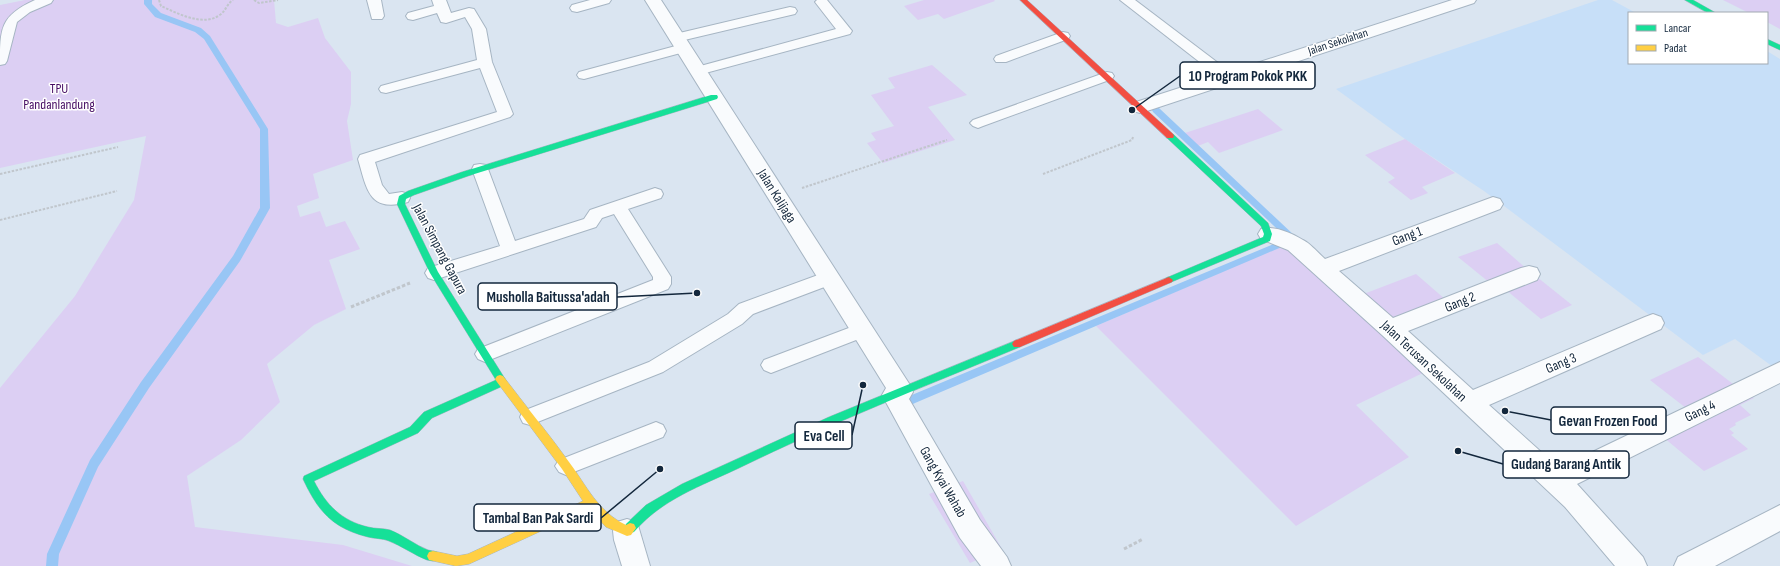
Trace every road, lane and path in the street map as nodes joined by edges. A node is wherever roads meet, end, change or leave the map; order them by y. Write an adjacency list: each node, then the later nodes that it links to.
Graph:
1 (46, 0): 25 (lane)
2 (159, 0): 3 (path)
3 (233, 0)
4 (254, 0): 5 (path)
5 (278, 0)
6 (374, 0): 18 (lane)
7 (604, 0): 15 (lane)
8 (653, 0): 22 (street, Jalan Kalijaga)
9 (1024, 0): 20 (street)
10 (1127, 0): 30 (lane)
11 (1468, 0): 30 (street, Jalan Sekolahan)
12 (1688, 0): 17 (street)
13 (822, 2): 27 (lane)
14 (440, 4): 19 (lane); 26 (lane)
15 (577, 8)
16 (790, 11): 22 (lane)
17 (1711, 12)
18 (377, 16)
19 (413, 16)
20 (1063, 36): 24 (lane); 29 (street)
21 (1768, 42): 23 (street)
22 (680, 43): 27 (street, Jalan Kalijaga); 28 (lane)
23 (1780, 48)
24 (1001, 58)
25 (0, 61)
26 (485, 62): 31 (lane); 44 (lane)
27 (698, 71): 32 (street, Jalan Kalijaga)
28 (584, 75)
29 (1107, 76): 33 (street); 34 (lane)
30 (1229, 78): 33 (street, Jalan Sekolahan)
31 (386, 89)
32 (714, 97): 38 (street, Jalan Simpang Gapura); 43 (street, Jalan Kalijaga)
33 (1140, 107): 35 (street)
34 (978, 123)
35 (1158, 124): 40 (path); 48 (street)
36 (948, 140): 43 (path)
37 (118, 147): 39 (path)
38 (480, 169): 44 (street, Jalan Simpang Gapura); 49 (lane)
39 (0, 174)
40 (1043, 174)
41 (117, 191): 47 (path)
42 (655, 194): 46 (lane)
43 (777, 197): 53 (street, Jalan Kalijaga)
44 (402, 198): 51 (street, Jalan Simpang Gapura)
45 (1494, 204): 50 (street, Gang 1)
46 (616, 206): 49 (lane); 58 (lane)
47 (0, 220)
48 (1268, 234): 50 (street, Jalan Terusan Sekolahan); 62 (street)
49 (510, 250): 51 (lane)
50 (1321, 269): 56 (street, Jalan Terusan Sekolahan)
51 (434, 273): 54 (path); 58 (street, Jalan Simpang Gapura)
52 (1529, 274): 56 (street, Gang 2)
53 (828, 278): 57 (street, Jalan Kalijaga); 64 (lane)
54 (352, 307)
55 (1653, 323): 63 (street, Gang 3)
56 (1390, 329): 63 (street, Jalan Terusan Sekolahan)
57 (862, 330): 59 (lane); 62 (street, Jalan Kalijaga)
58 (485, 354): 61 (street, Jalan Simpang Gapura)
59 (772, 365)
60 (1780, 372): 67 (street, Gang 4)
61 (502, 382): 64 (street, Jalan Simpang Gapura); 68 (street)
62 (897, 393): 70 (street); 75 (street, Gang Kyai Wahab)
63 (1469, 403): 67 (street, Jalan Terusan Sekolahan)
64 (530, 417): 66 (street, Jalan Simpang Gapura)
65 (656, 431): 66 (lane)
66 (566, 466): 68 (street, Jalan Simpang Gapura)
67 (1565, 490): 73 (street, Jalan Terusan Sekolahan)
68 (590, 503): 70 (street, Jalan Simpang Gapura)
69 (1780, 518): 76 (street)
70 (628, 531): 74 (street)
71 (1143, 539): 72 (path)
72 (1124, 549)
73 (1630, 565)
74 (636, 566)
75 (997, 566)
76 (1688, 566)

